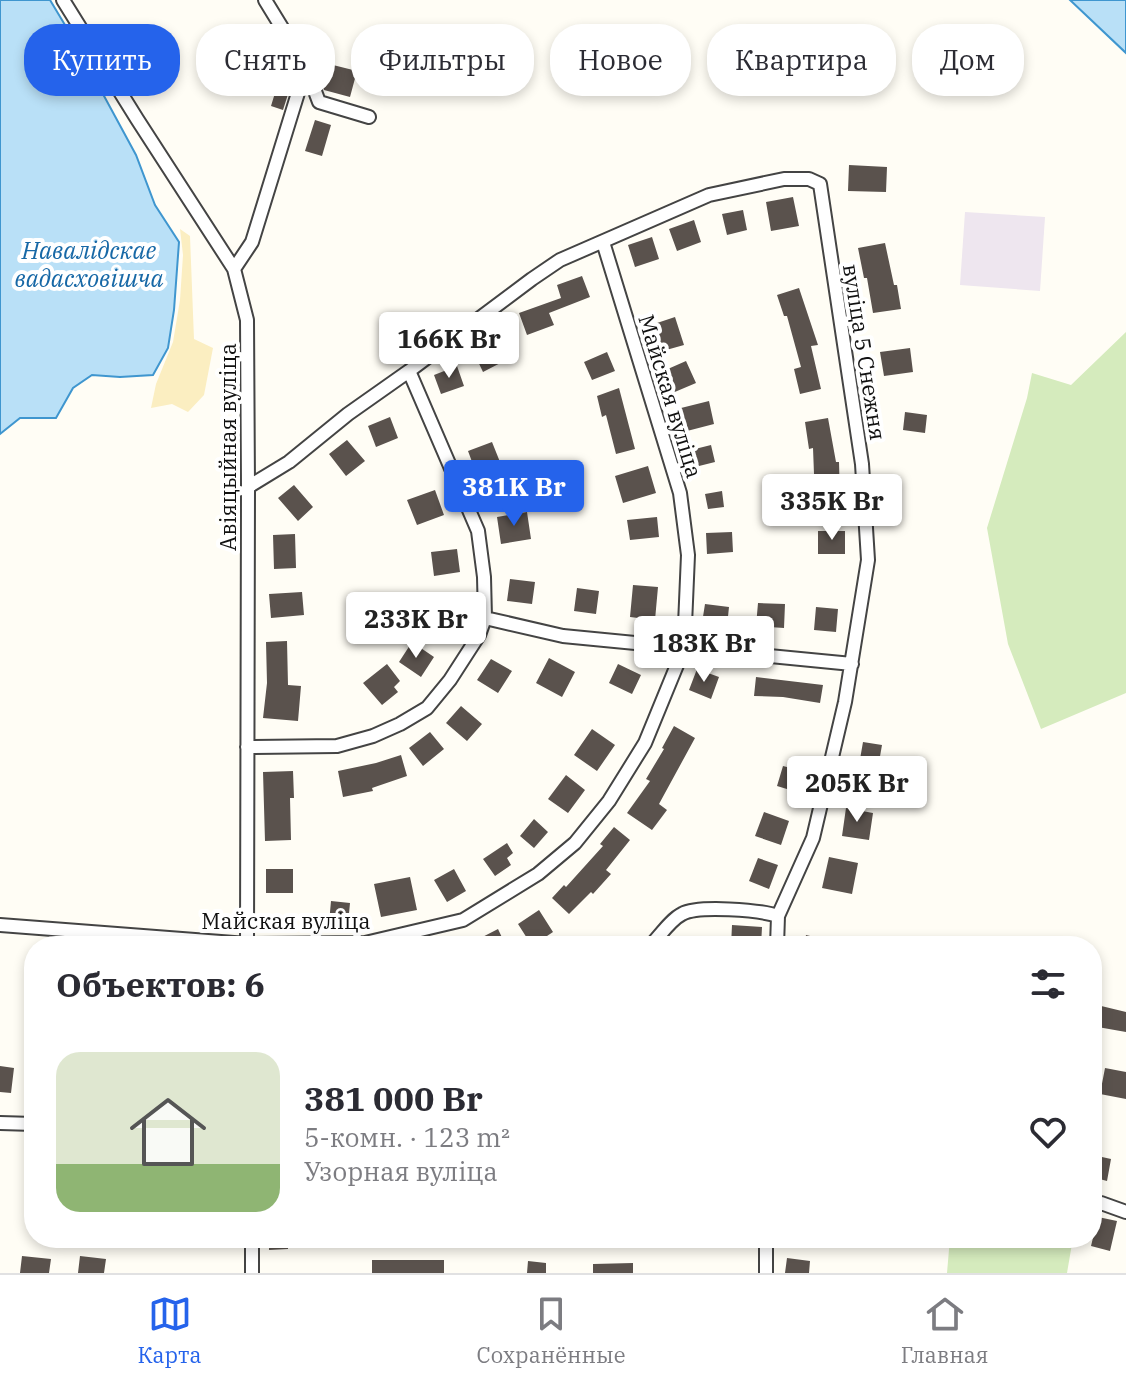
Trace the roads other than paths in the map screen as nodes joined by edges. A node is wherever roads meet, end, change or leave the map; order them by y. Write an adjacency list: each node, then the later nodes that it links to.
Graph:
1 (63, 0): 8 (street, Авіяцыйная вуліца)
2 (265, 0): 3 (street)
3 (280, 24)
4 (297, 96): 8 (street)
5 (317, 96): 6 (street)
6 (369, 117)
7 (603, 242): 9 (street); 12 (street, Майская вуліца); 13 (street, вуліца 5 Снежня)
8 (234, 269): 10 (street, Авіяцыйная вуліца)
9 (409, 371): 10 (street); 11 (street)
10 (248, 487): 14 (street, Авіяцыйная вуліца)
11 (485, 618): 12 (street); 14 (street)
12 (684, 648): 13 (street); 19 (street, Майская вуліца)
13 (852, 664): 15 (street, вуліца 5 Снежня)
14 (247, 747): 18 (street, Авіяцыйная вуліца)
15 (778, 916): 20 (street); 21 (street, вуліца 5 Снежня)
16 (0, 925): 17 (street, Майская вуліца)
17 (136, 936)
18 (247, 936)
19 (397, 936)
20 (659, 936)
21 (777, 936)
22 (0, 1123): 23 (street)
23 (24, 1124)
24 (1102, 1203): 25 (street)
25 (1126, 1212)
26 (252, 1248): 28 (street)
27 (766, 1248): 29 (street)
28 (252, 1273)
29 (766, 1273)

